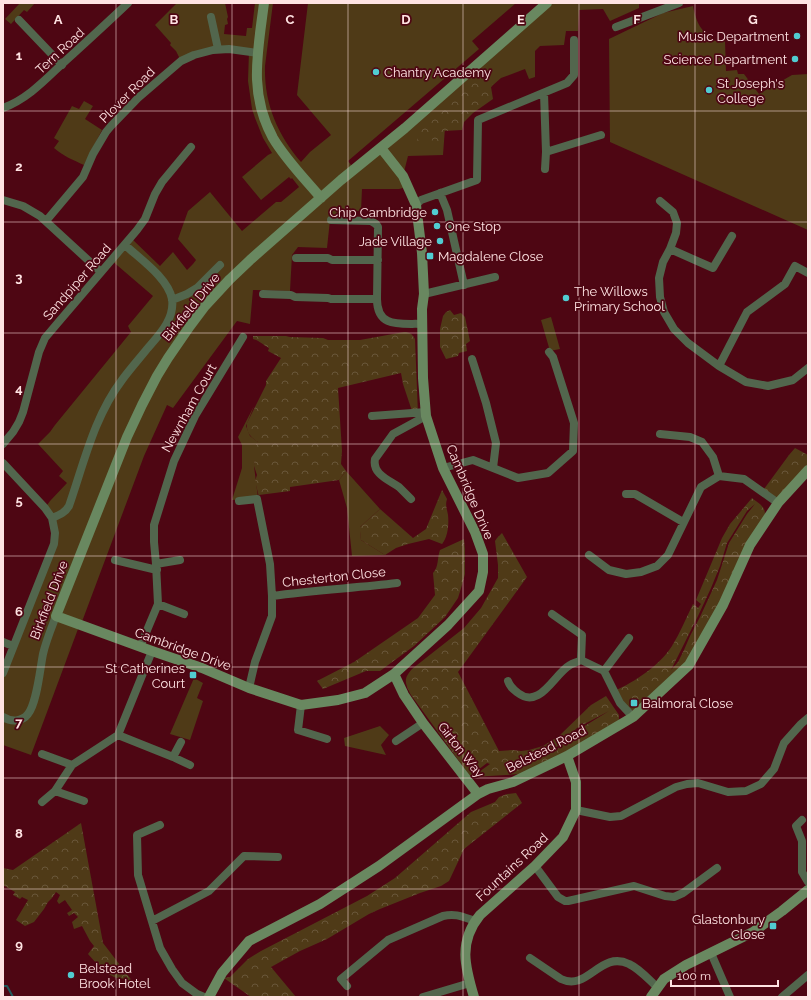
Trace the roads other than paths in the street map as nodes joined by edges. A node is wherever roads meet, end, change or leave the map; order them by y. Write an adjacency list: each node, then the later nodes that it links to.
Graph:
1 (128, 3): 11 (street, Tern Road)
2 (264, 3): 10 (street)
3 (547, 3): 16 (street, Birkfield Drive)
4 (679, 3): 7 (street)
5 (211, 16): 9 (street)
6 (19, 20): 11 (street)
7 (616, 27)
8 (574, 40): 12 (street)
9 (218, 49): 10 (street, Plover Road); 25 (street, Plover Road)
10 (258, 53): 20 (street)
11 (62, 65): 13 (street, Tern Road)
12 (544, 93): 17 (street); 19 (street)
13 (3, 108)
14 (602, 135): 17 (street)
15 (191, 148): 27 (street, Sandpiper Road)
16 (381, 148): 20 (street, Birkfield Drive); 23 (street, Cambridge Drive)
17 (546, 152): 18 (street)
18 (545, 169)
19 (440, 193): 23 (street); 35 (street)
20 (321, 198): 70 (street, Birkfield Drive)
21 (3, 200): 25 (street)
22 (660, 201): 28 (street)
23 (416, 206): 37 (street, Cambridge Drive)
24 (331, 220): 30 (street)
25 (46, 222): 32 (street)
26 (732, 236): 28 (street)
27 (125, 245): 32 (street, Sandpiper Road); 39 (street, Birkfield Drive)
28 (670, 249): 44 (street)
29 (296, 258): 30 (street)
30 (378, 260): 38 (street)
31 (220, 265): 39 (street, Birkfield Drive)
32 (101, 272): 49 (street, Sandpiper Road)
33 (808, 273): 44 (street)
34 (495, 277): 35 (street)
35 (464, 285): 37 (street)
36 (263, 294): 38 (street)
37 (424, 294): 40 (street, Cambridge Drive)
38 (377, 299): 40 (street)
39 (172, 300): 59 (street, Birkfield Drive)
40 (423, 324): 46 (street, Cambridge Drive)
41 (243, 337): 64 (street, Newnham Court)
42 (549, 352): 52 (street)
43 (472, 359): 52 (street)
44 (719, 366): 45 (street)
45 (808, 368)
46 (426, 414): 47 (street); 51 (street, Cambridge Drive); 56 (street)
47 (372, 416)
48 (660, 434): 54 (street)
49 (3, 444)
50 (3, 463): 59 (street)
51 (443, 468): 52 (street); 79 (street, Cambridge Drive)
52 (493, 468)
53 (808, 470): 58 (street, Belstead Road)
54 (719, 476): 58 (street); 60 (street)
55 (626, 494): 60 (street)
56 (411, 499)
57 (239, 501): 66 (street, Chesterton Close)
58 (778, 503): 84 (street, Belstead Road)
59 (52, 518): 73 (street, Birkfield Drive)
60 (683, 522): 61 (street)
61 (589, 554)
62 (116, 560): 64 (street)
63 (180, 560): 64 (street)
64 (156, 567): 67 (street, Newnham Court)
65 (397, 583): 66 (street, Chesterton Close)
66 (272, 596): 81 (street, Chesterton Close)
67 (158, 604): 68 (street); 74 (street, Newnham Court)
68 (184, 614)
69 (552, 614): 76 (street)
70 (56, 616): 74 (street, Cambridge Drive); 83 (street, Birkfield Drive)
71 (629, 638): 77 (street)
72 (3, 642): 73 (street)
73 (14, 646): 78 (street, Birkfield Drive)
74 (140, 647): 75 (street, Cambridge Drive)
75 (152, 651): 81 (street, Cambridge Drive); 87 (street)
76 (581, 660): 77 (street); 80 (street)
77 (604, 670): 84 (street)
78 (3, 673)
79 (394, 674): 82 (street, Cambridge Drive); 86 (street, Girton Way)
80 (508, 681)
81 (249, 688): 82 (street, Cambridge Drive)
82 (302, 705): 88 (street)
83 (3, 717)
84 (633, 717): 92 (street, Belstead Road)
85 (808, 718): 100 (street)
86 (423, 723): 89 (street, Girton Way); 97 (street, Girton Way)
87 (118, 736): 93 (street); 94 (street)
88 (327, 739)
89 (396, 741)
90 (182, 742): 93 (street)
91 (42, 754): 94 (street)
92 (567, 756): 97 (street, Belstead Road); 100 (street, Fountains Road)
93 (173, 757): 95 (street)
94 (72, 765): 96 (street)
95 (190, 765)
96 (55, 791): 98 (street); 99 (street)
97 (478, 794): 117 (street, Belstead Road)
98 (84, 801)
99 (42, 802)
100 (576, 810): 104 (street, Fountains Road)
101 (802, 820): 106 (street)
102 (160, 825): 108 (street)
103 (278, 857): 108 (street)
104 (535, 866): 105 (street); 109 (street, Fountains Road)
105 (717, 868)
106 (808, 882)
107 (808, 890): 110 (street)
108 (152, 921): 116 (street)
109 (475, 921): 113 (street, Fountains Road); 114 (street)
110 (711, 953): 115 (street); 121 (street)
111 (530, 958): 115 (street)
112 (808, 975): 122 (street)
113 (470, 983): 118 (street); 119 (street, Fountains Road)
114 (347, 986)
115 (658, 988): 120 (street)
116 (204, 997)
117 (209, 997)
118 (422, 997)
119 (474, 997)
120 (651, 997)
121 (730, 997)
122 (782, 997)

